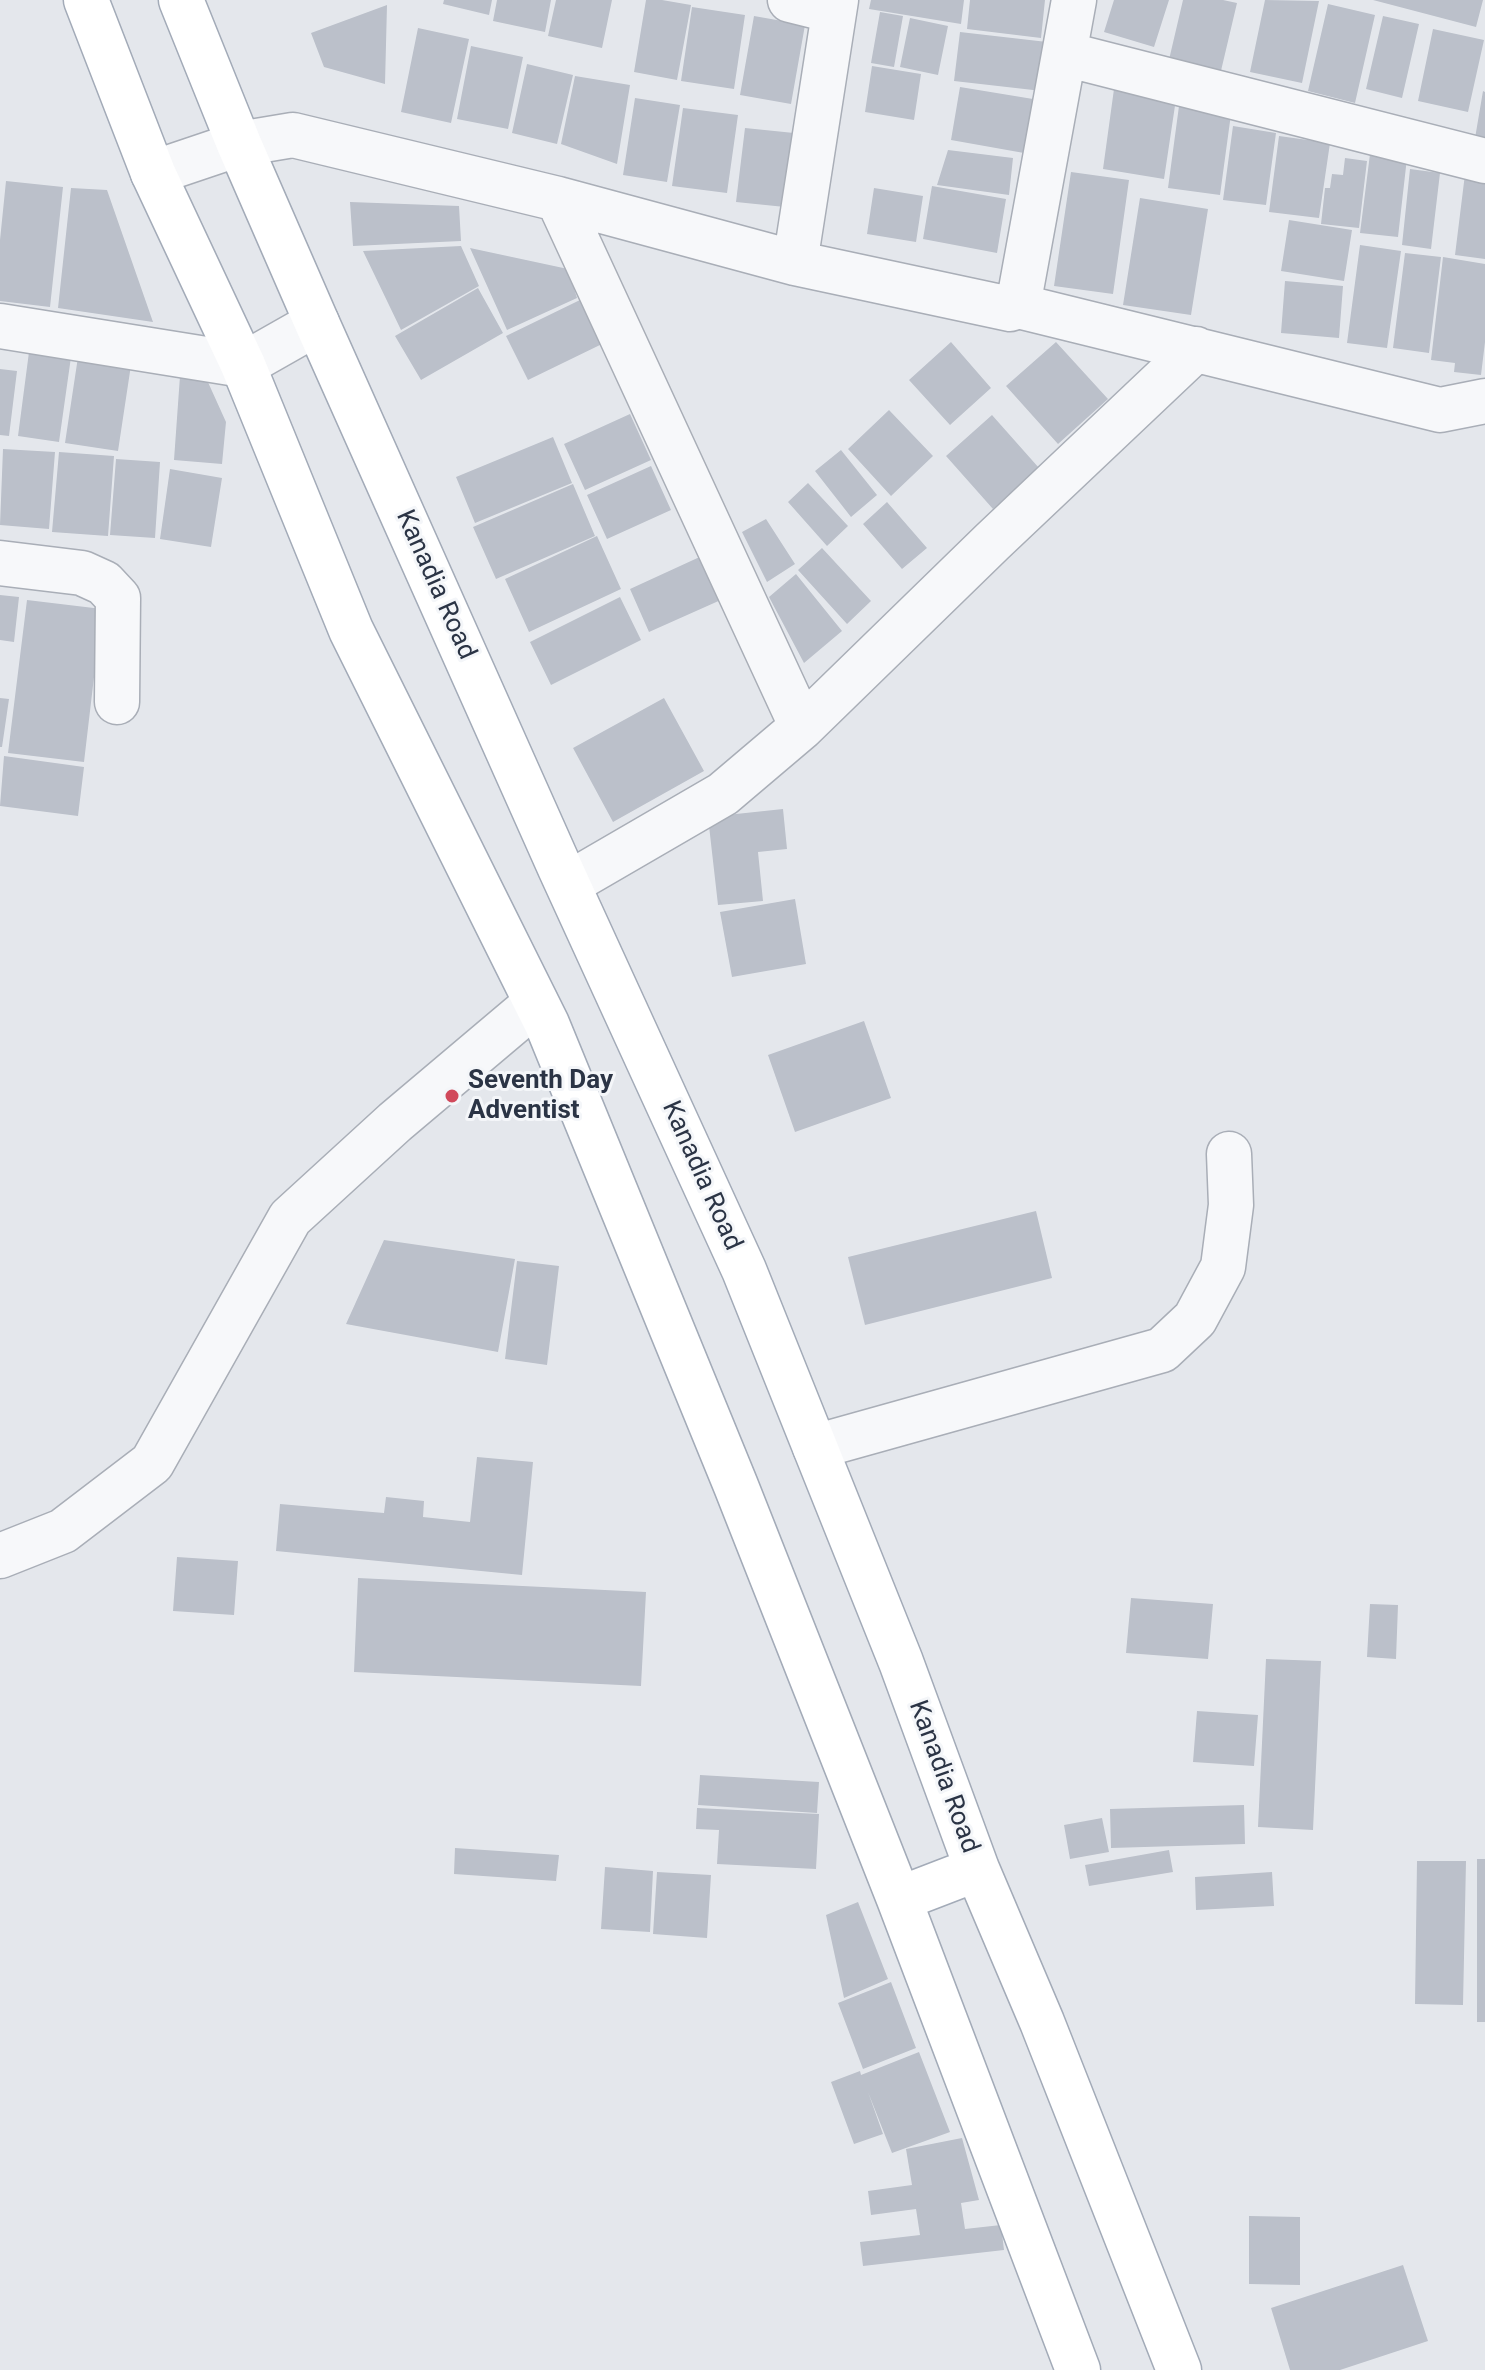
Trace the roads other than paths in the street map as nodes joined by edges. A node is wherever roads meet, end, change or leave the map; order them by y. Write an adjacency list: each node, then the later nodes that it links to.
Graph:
1 (86, 0): 9 (main road)
2 (181, 0): 7 (main road, Kanadia Road)
3 (790, 0): 5 (street)
4 (1074, 0): 6 (street)
5 (835, 6): 11 (street)
6 (1065, 54): 8 (street); 12 (street)
7 (239, 144): 9 (street); 10 (street); 13 (main road, Kanadia Road)
8 (1485, 161)
9 (153, 173): 16 (main road)
10 (558, 199): 11 (street); 20 (street)
11 (795, 263): 12 (street)
12 (1018, 306): 15 (street)
13 (317, 323): 16 (street); 21 (main road, Kanadia Road)
14 (0, 326): 16 (street)
15 (1196, 349): 17 (street); 20 (street)
16 (243, 365): 22 (main road)
17 (1485, 401)
18 (0, 563): 19 (street)
19 (117, 702)
20 (802, 727): 21 (street)
21 (568, 884): 24 (main road, Kanadia Road)
22 (536, 1003): 25 (street); 27 (main road)
23 (1229, 1154): 24 (street)
24 (815, 1447): 26 (main road, Kanadia Road)
25 (0, 1556)
26 (977, 1869): 27 (main road); 29 (main road, Kanadia Road)
27 (899, 1899): 28 (main road)
28 (1078, 2370)
29 (1179, 2370)

